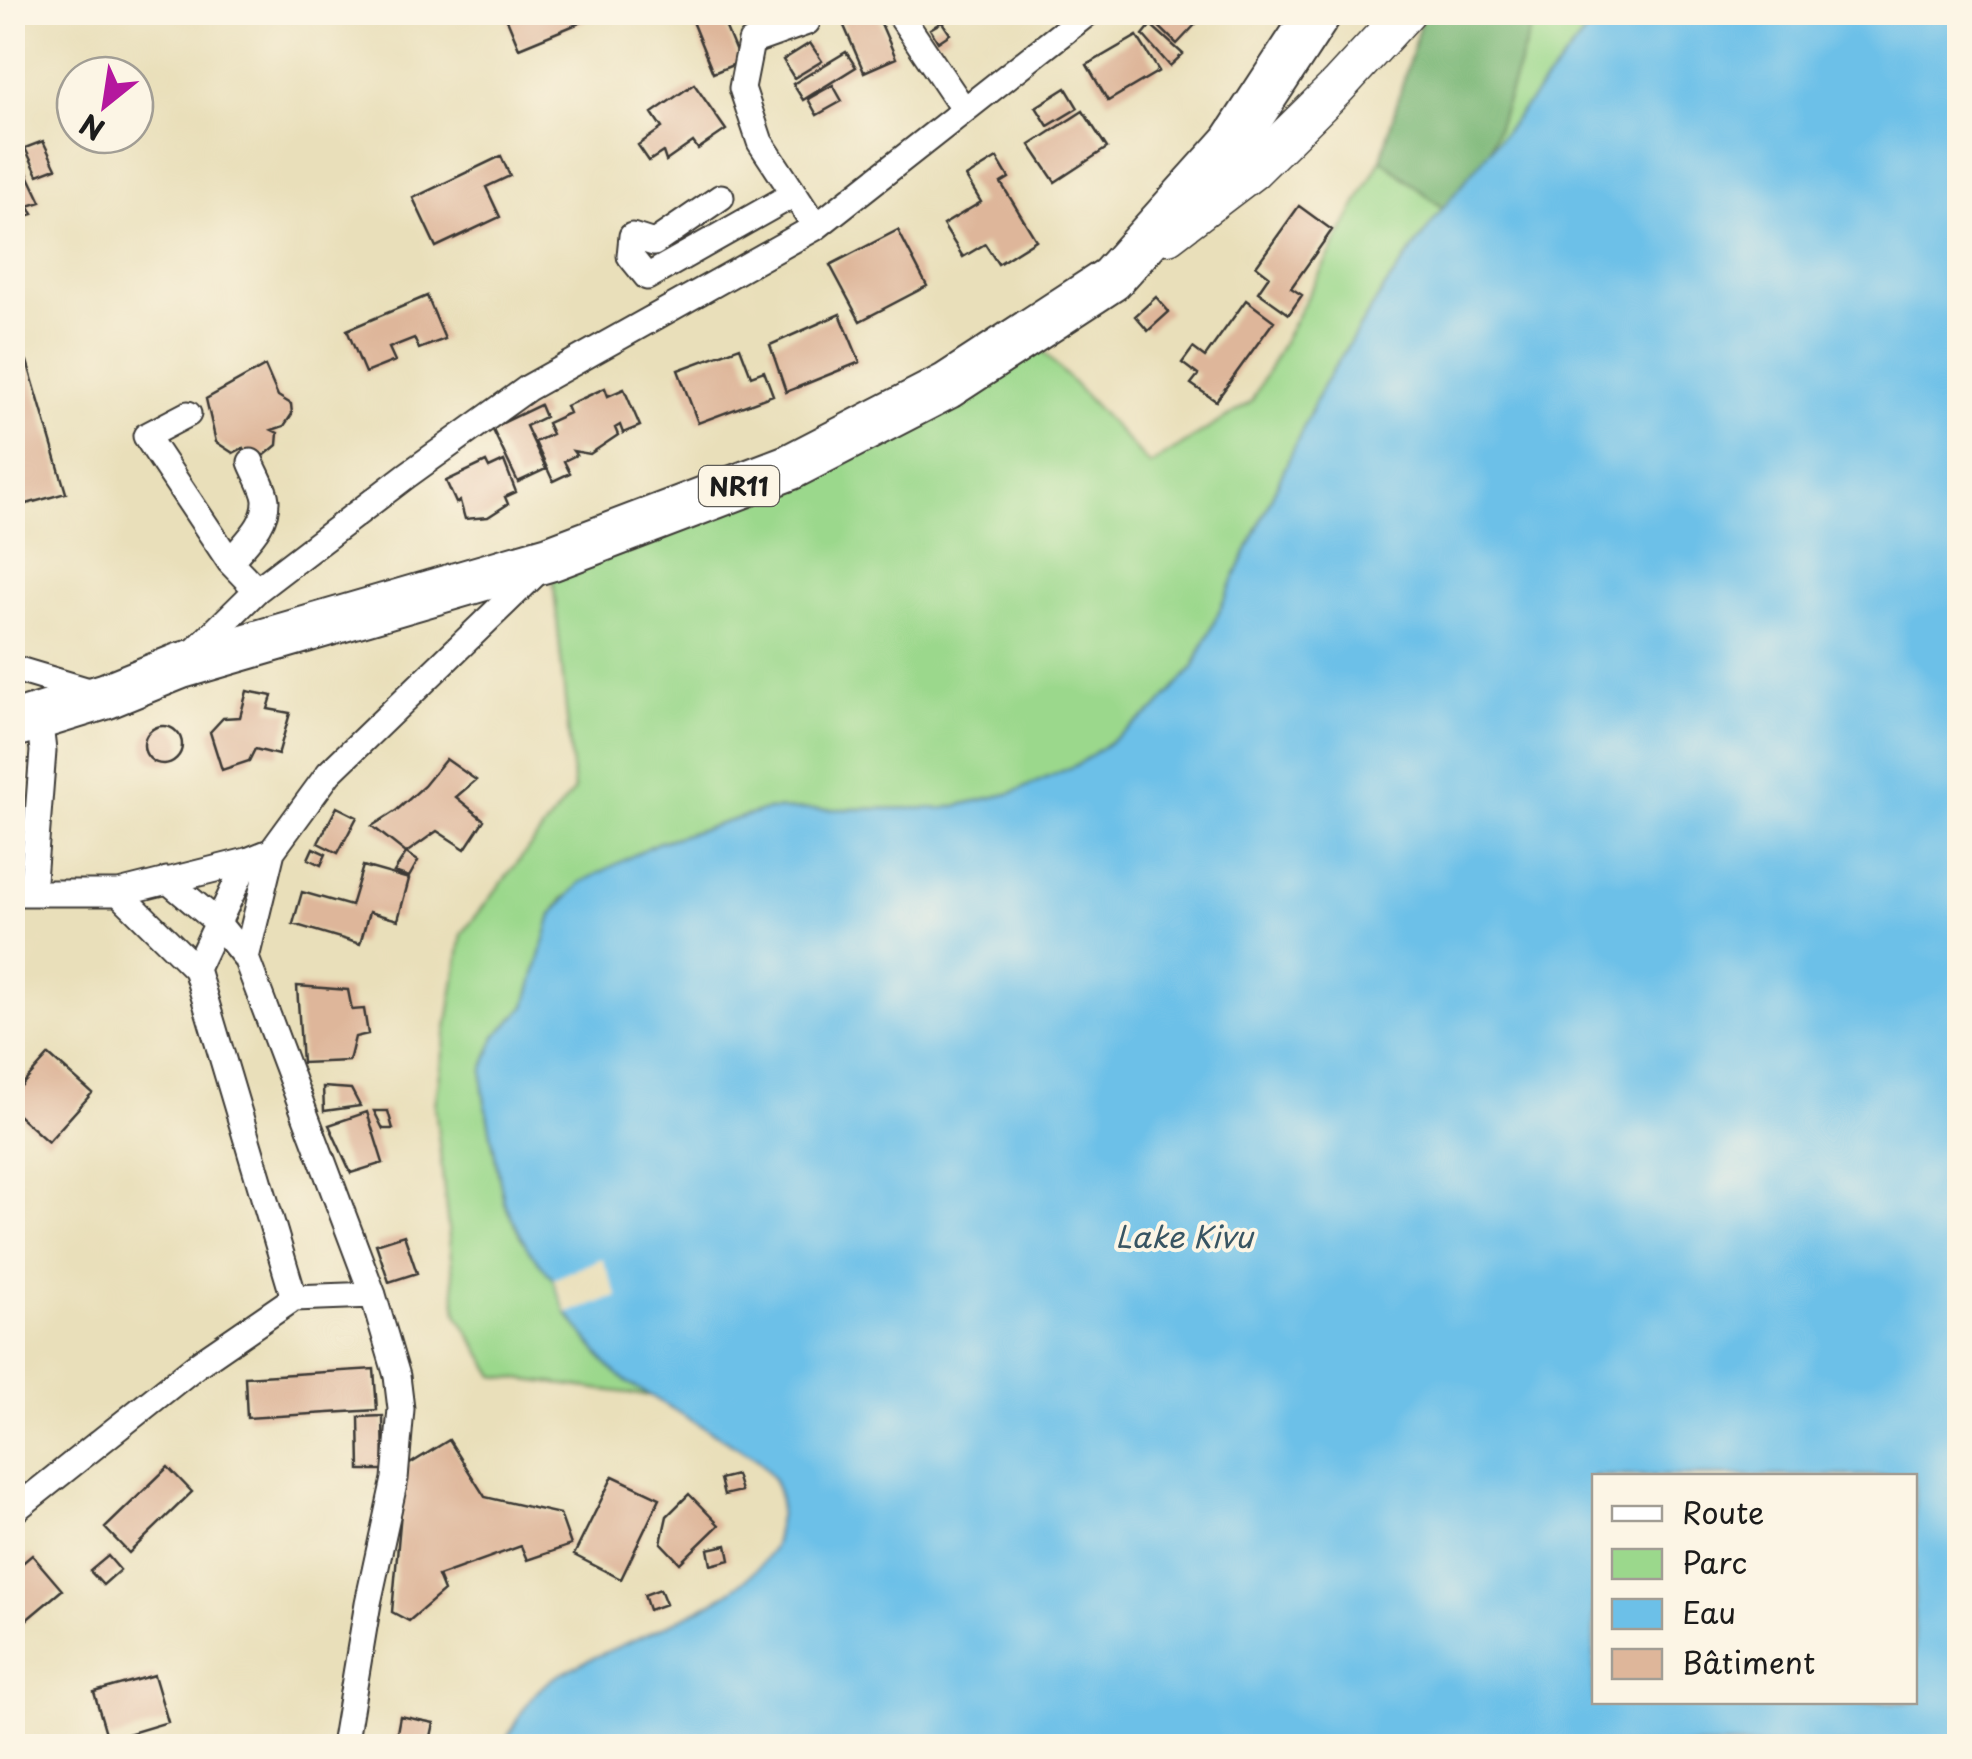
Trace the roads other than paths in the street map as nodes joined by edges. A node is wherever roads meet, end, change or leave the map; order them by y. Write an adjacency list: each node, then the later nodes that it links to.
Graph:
1 (898, 12): 6 (street)
2 (1089, 12): 6 (street)
3 (1319, 12): 10 (highway, NR11)
4 (1406, 12): 10 (main road)
5 (807, 22): 7 (street)
6 (964, 110): 9 (street)
7 (794, 194): 8 (street); 9 (street)
8 (722, 197)
9 (816, 227): 15 (street)
10 (1111, 279): 13 (highway, NR11)
11 (188, 414): 14 (street)
12 (251, 462): 14 (street)
13 (551, 558): 16 (highway, NR11); 20 (street)
14 (230, 562): 15 (street)
15 (257, 590): 16 (street)
16 (180, 666): 18 (highway, NR11)
17 (12, 668): 18 (street)
18 (106, 696): 19 (highway, NR11)
19 (26, 721): 23 (street)
20 (272, 851): 21 (street); 26 (street)
21 (247, 860): 22 (street); 25 (street)
22 (167, 880): 24 (street); 25 (street)
23 (22, 893): 24 (street)
24 (119, 893): 27 (street)
25 (216, 921): 26 (street); 27 (street)
26 (246, 958): 28 (street)
27 (196, 969): 29 (street)
28 (373, 1295): 29 (street); 31 (street)
29 (294, 1298): 30 (street)
30 (12, 1512)
31 (344, 1746)

